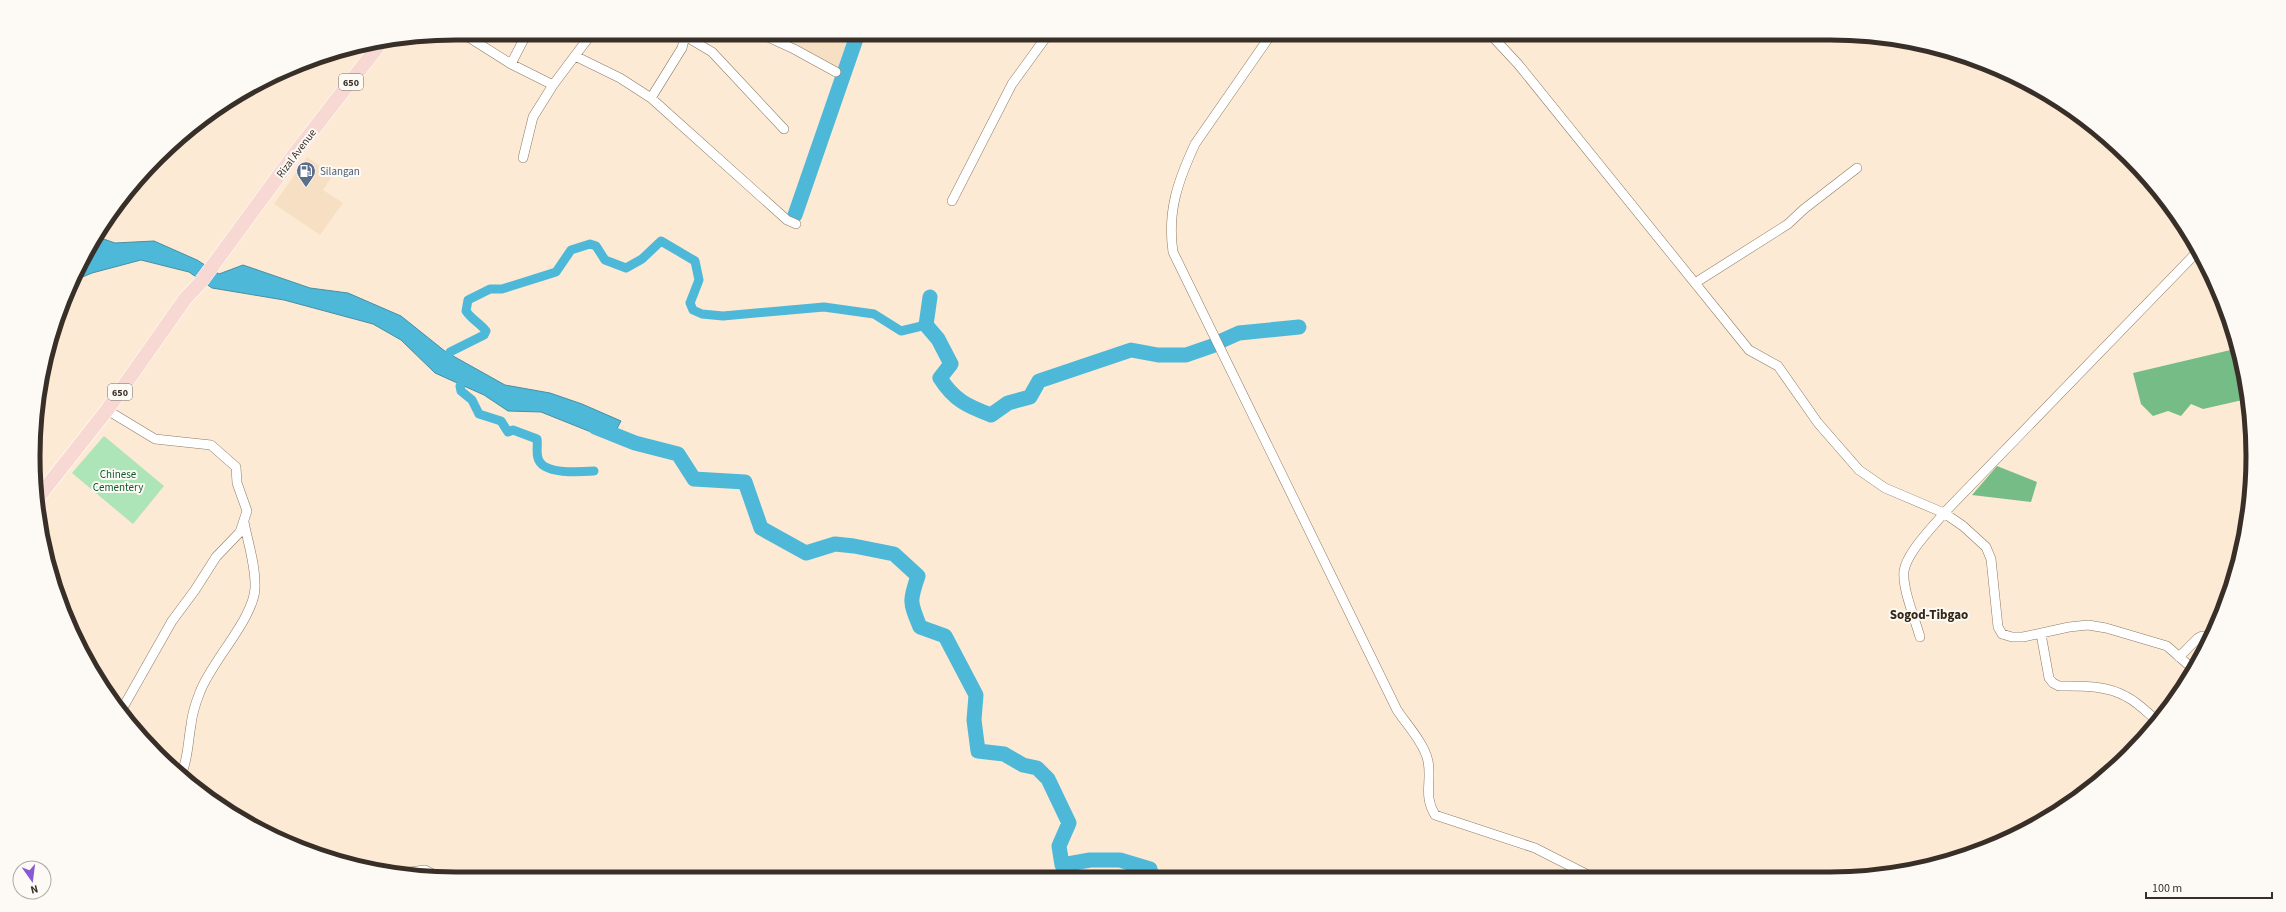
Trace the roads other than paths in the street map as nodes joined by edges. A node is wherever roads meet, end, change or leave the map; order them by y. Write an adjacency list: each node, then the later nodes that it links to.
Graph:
1 (473, 40): 12 (street)
2 (524, 40): 12 (street)
3 (587, 40): 11 (street)
4 (684, 40): 15 (street)
5 (692, 40): 16 (street)
6 (774, 40): 13 (street)
7 (1044, 40): 19 (street)
8 (1267, 40): 35 (street)
9 (1496, 40): 22 (street)
10 (377, 48): 23 (main road, Rizal Avenue / 650)
11 (575, 56): 14 (street); 15 (street)
12 (511, 64): 14 (street)
13 (836, 72)
14 (553, 85): 17 (street)
15 (651, 98): 20 (street)
16 (784, 129)
17 (523, 158)
18 (1857, 168): 22 (street)
19 (952, 201)
20 (796, 224)
21 (2194, 255): 25 (street)
22 (1695, 283): 25 (street)
23 (107, 410): 24 (main road, 650); 26 (street)
24 (42, 493)
25 (1944, 513): 27 (street); 28 (street)
26 (244, 522): 32 (street); 34 (street)
27 (2041, 634): 30 (street); 33 (street)
28 (1920, 637)
29 (2204, 637): 30 (street)
30 (2179, 657): 31 (street)
31 (2189, 666)
32 (124, 706)
33 (2153, 718)
34 (183, 770)
35 (1582, 872)

